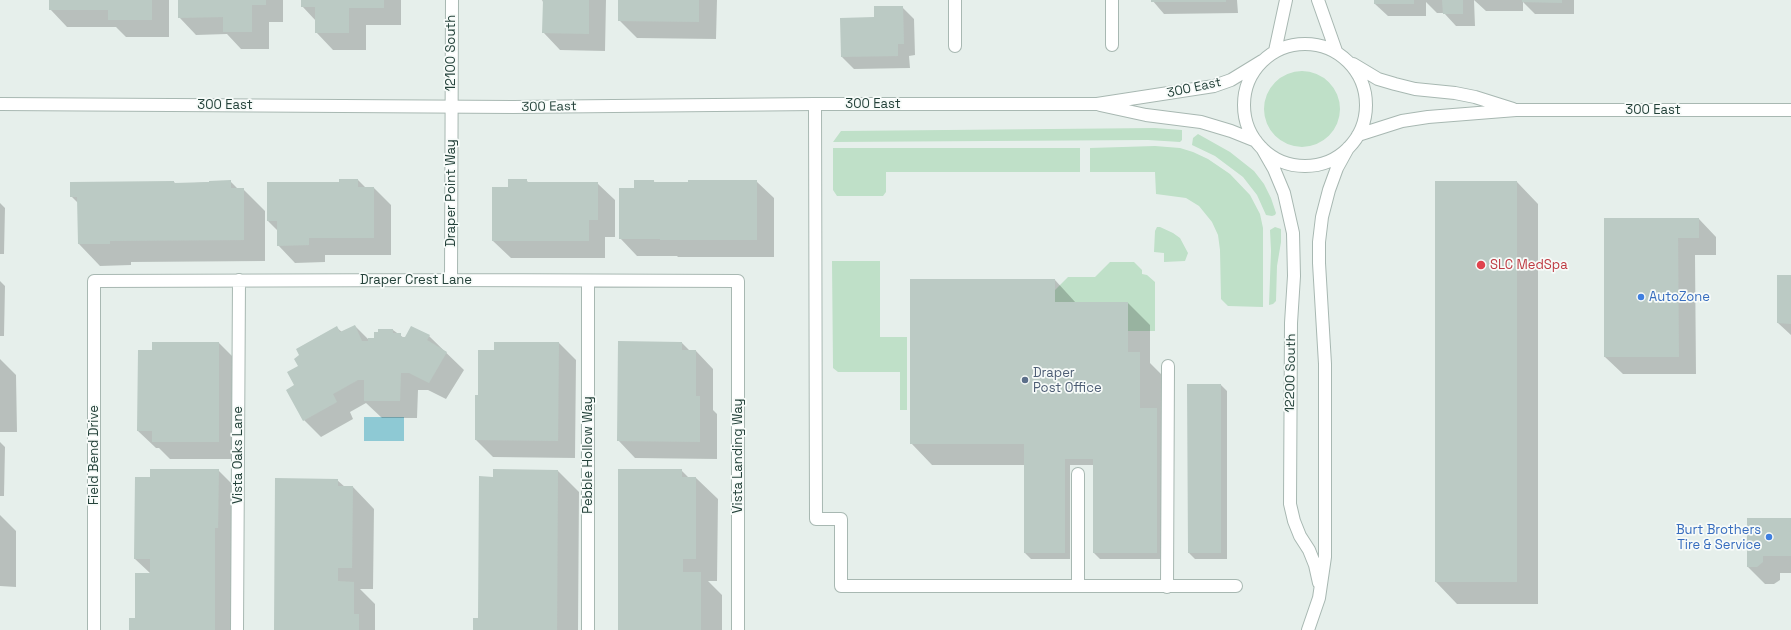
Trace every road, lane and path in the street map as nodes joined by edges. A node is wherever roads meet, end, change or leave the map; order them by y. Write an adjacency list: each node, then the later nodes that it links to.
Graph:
1 (452, 0): 15 (street, 12100 South)
2 (954, 0): 7 (street)
3 (1112, 0): 6 (street)
4 (1286, 0): 8 (street)
5 (1318, 0): 9 (street)
6 (1112, 45)
7 (955, 46)
8 (1275, 51): 9 (street); 10 (street)
9 (1336, 51): 11 (street)
10 (1262, 61): 14 (street, 300 East); 19 (street)
11 (1349, 61): 16 (street, 300 East); 18 (street)
12 (0, 104): 15 (street, 300 East)
13 (815, 104): 14 (street, 300 East); 15 (street, 300 East); 28 (street)
14 (1097, 104): 19 (street, 300 East)
15 (451, 106): 22 (street, Draper Point Way)
16 (1516, 110): 17 (street, 300 East); 18 (street, 300 East)
17 (1791, 110)
18 (1358, 135): 20 (street)
19 (1259, 145): 20 (street); 31 (street, 12200 South)
20 (1348, 148): 31 (street, 12200 South)
21 (239, 280): 22 (street, Draper Crest Lane); 23 (street, Draper Crest Lane); 33 (street, Vista Oaks Lane)
22 (451, 280): 24 (street, Draper Crest Lane)
23 (94, 281): 32 (street, Field Bend Drive)
24 (588, 281): 25 (street, Draper Crest Lane); 34 (street, Pebble Hollow Way)
25 (738, 281): 35 (street, Vista Landing Way)
26 (1168, 366): 30 (street)
27 (1078, 474): 28 (street)
28 (1078, 586): 30 (street)
29 (1236, 586): 30 (street)
30 (1167, 587)
31 (1319, 598): 36 (street, 12200 South)
32 (94, 630)
33 (237, 630)
34 (588, 630)
35 (738, 630)
36 (1308, 630)

